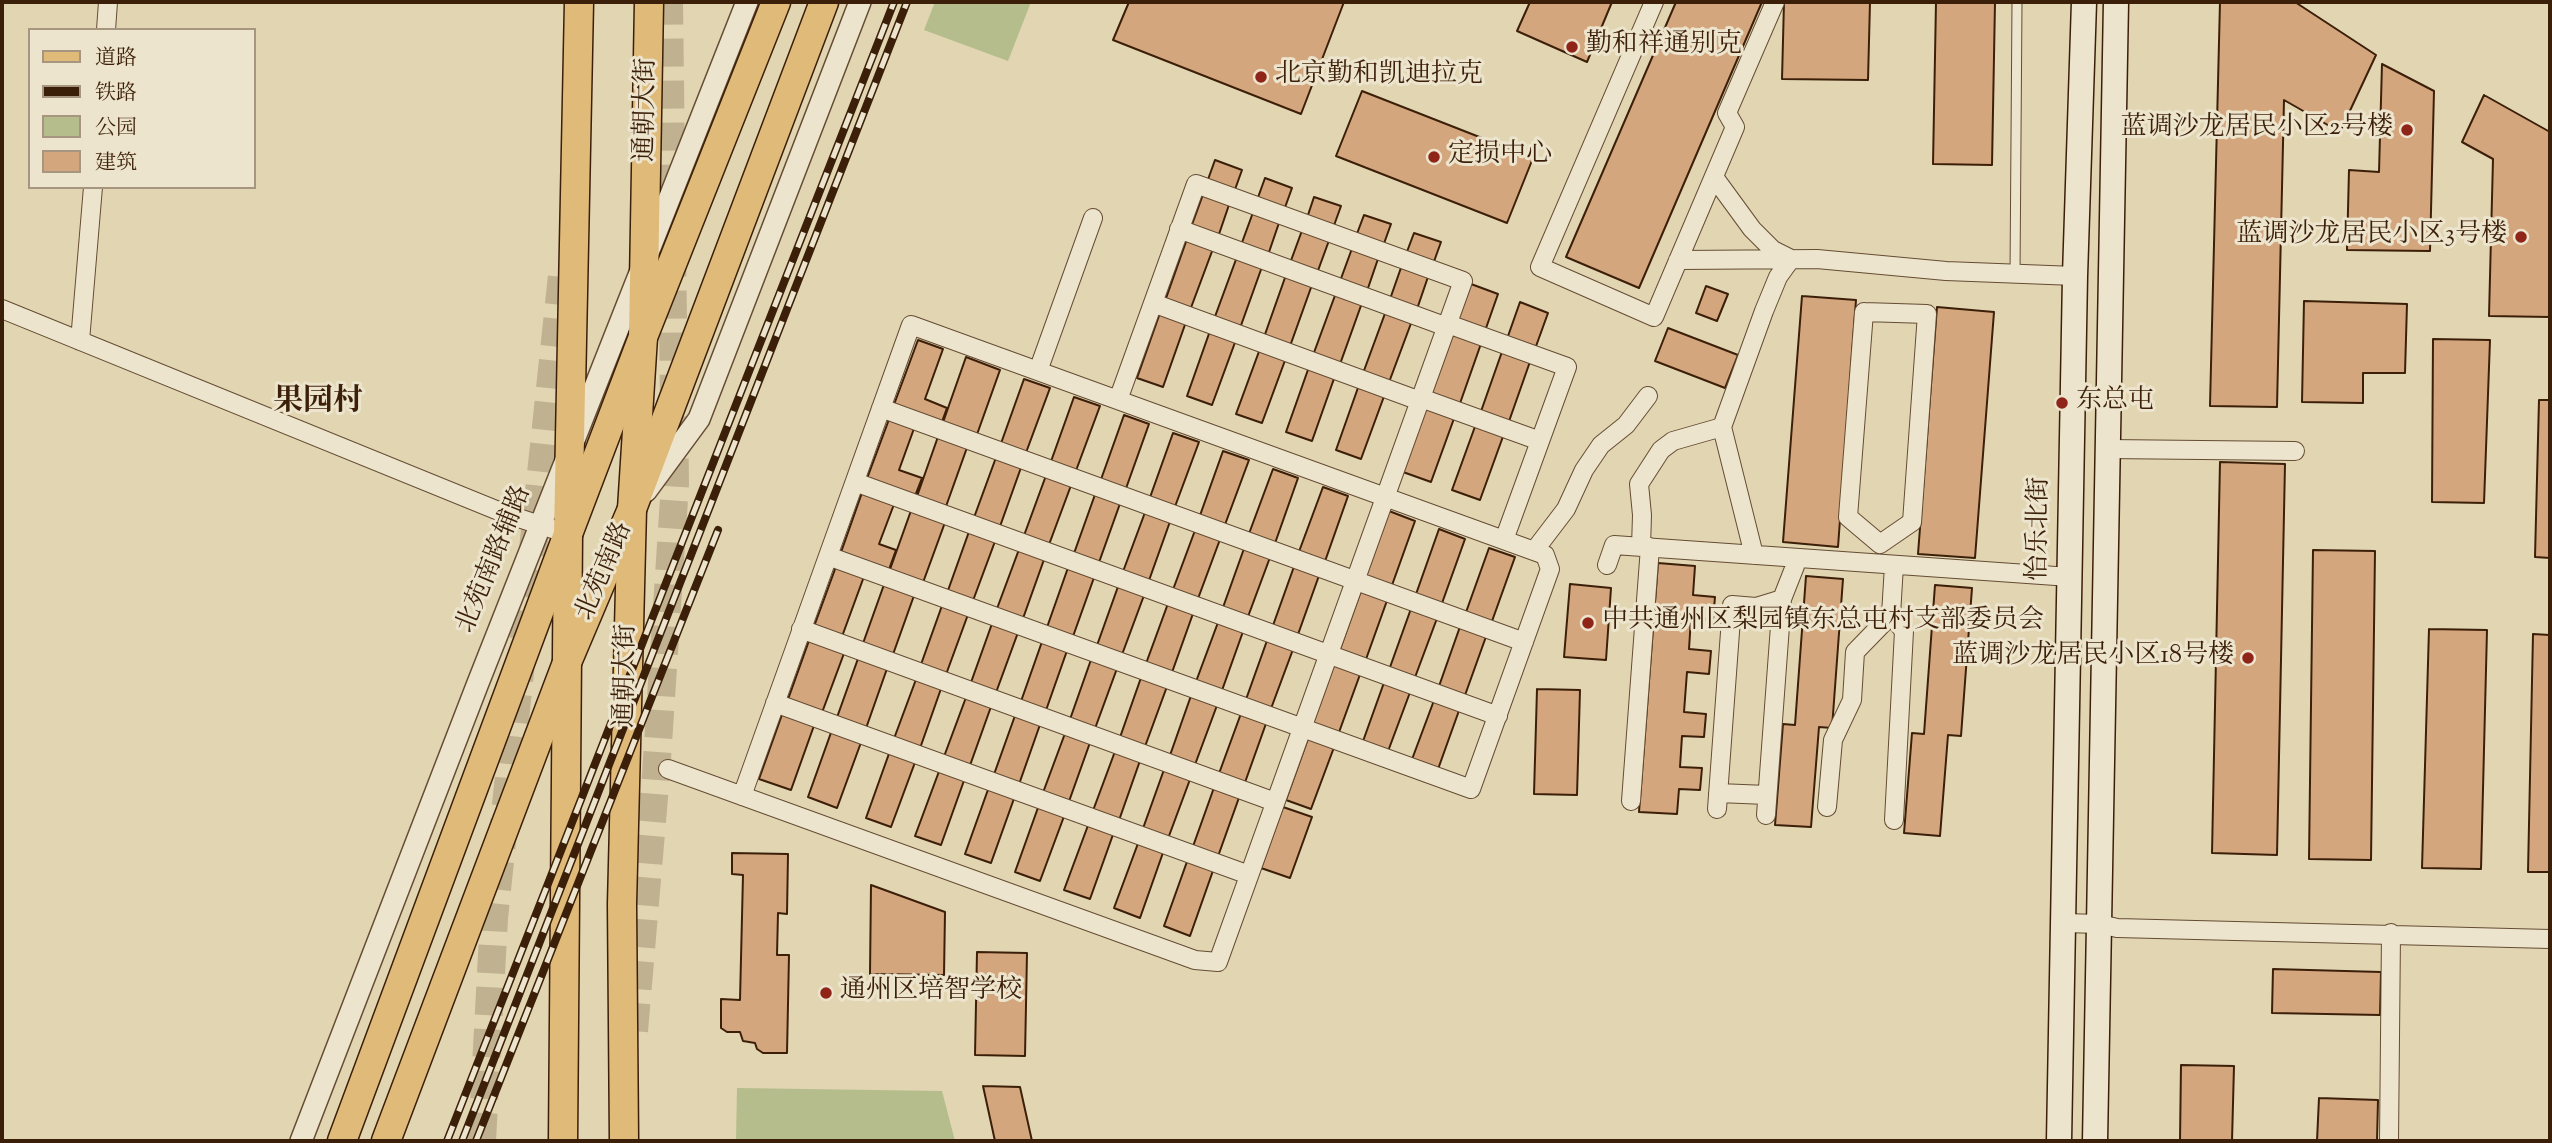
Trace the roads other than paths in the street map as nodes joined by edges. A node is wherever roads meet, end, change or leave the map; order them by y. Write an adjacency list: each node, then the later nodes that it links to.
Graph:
1 (108, 2): 13 (street)
2 (579, 2): 36 (main road)
3 (649, 2): 19 (main road, 通朝大街)
4 (747, 2): 19 (street, 北苑南路辅路)
5 (776, 2): 26 (main road, 北苑南路)
6 (824, 2): 40 (main road, 北苑南路)
7 (860, 2): 40 (street)
8 (1654, 2): 20 (street)
9 (1775, 2): 14 (street)
10 (2017, 2): 21 (lane)
11 (2084, 2): 22 (main road, 怡乐北街)
12 (2116, 2): 35 (main road)
13 (106, 28)
14 (1714, 177): 18 (street); 20 (street)
15 (93, 189): 27 (street)
16 (1093, 218): 28 (street)
17 (1179, 229): 23 (street); 25 (street); 25 (street)
18 (1791, 259): 20 (street); 21 (street); 33 (street)
19 (645, 260): 26 (main road, 通朝大街); 36 (street, 北苑南路辅路)
20 (1678, 260)
21 (2015, 274): 22 (street)
22 (2075, 276): 52 (main road, 怡乐北街)
23 (1153, 303): 30 (street); 31 (street)
24 (2, 310): 27 (street)
25 (1447, 325): 30 (street); 34 (street)
26 (643, 337): 40 (main road, 通朝大街); 42 (main road, 北苑南路)
27 (80, 341): 41 (street)
28 (1038, 371): 31 (street); 32 (street)
29 (1648, 396): 46 (street)
30 (1421, 399): 34 (street); 39 (street)
31 (1118, 400): 39 (street)
32 (881, 408): 38 (street); 53 (street)
33 (1722, 427): 45 (street); 47 (street)
34 (1540, 441): 43 (street)
35 (2108, 449): 37 (street); 73 (main road)
36 (569, 450): 41 (street, 北苑南路辅路); 42 (main road)
37 (2295, 451)
38 (855, 482): 48 (street); 58 (street)
39 (1385, 497): 43 (street); 53 (street)
40 (632, 509): 59 (main road, 北苑南路); 80 (main road, 通朝大街)
41 (540, 525): 42 (street); 77 (street, 北苑南路辅路)
42 (568, 534): 59 (main road); 78 (main road, 北苑南路)
43 (1504, 540): 46 (street)
44 (1880, 544): 44 (street); 51 (street)
45 (1645, 547): 47 (street); 50 (street); 66 (street)
46 (1534, 551): 57 (street)
47 (1754, 555): 49 (street)
48 (828, 556): 56 (street); 62 (street)
49 (1796, 558): 51 (street); 54 (street)
50 (1607, 565)
51 (1886, 565): 52 (street); 55 (street)
52 (2070, 577): 72 (main road, 怡乐北街)
53 (1355, 580): 57 (street); 58 (street)
54 (1782, 599): 64 (street); 64 (street)
55 (1891, 615): 68 (street); 70 (street)
56 (801, 629): 60 (street); 67 (street)
57 (1524, 642): 61 (street)
58 (1329, 654): 61 (street); 62 (street)
59 (568, 660): 76 (main road); 79 (main road, 北苑南路)
60 (775, 703): 65 (street); 71 (street)
61 (1497, 716): 62 (street)
62 (1302, 728): 67 (street)
63 (668, 769): 65 (street)
64 (1767, 795): 69 (street)
65 (742, 796): 71 (street)
66 (1631, 801)
67 (1275, 802): 71 (street)
68 (1827, 807)
69 (1766, 815)
70 (1894, 820)
71 (1249, 876)
72 (2064, 923): 73 (street); 81 (main road, 怡乐北街)
73 (2100, 924): 74 (street); 82 (main road)
74 (2391, 933): 75 (street); 83 (street)
75 (2550, 939)
76 (562, 1134)
77 (301, 1141)
78 (342, 1141)
79 (386, 1141)
80 (624, 1141)
81 (2059, 1141)
82 (2095, 1141)
83 (2389, 1141)

